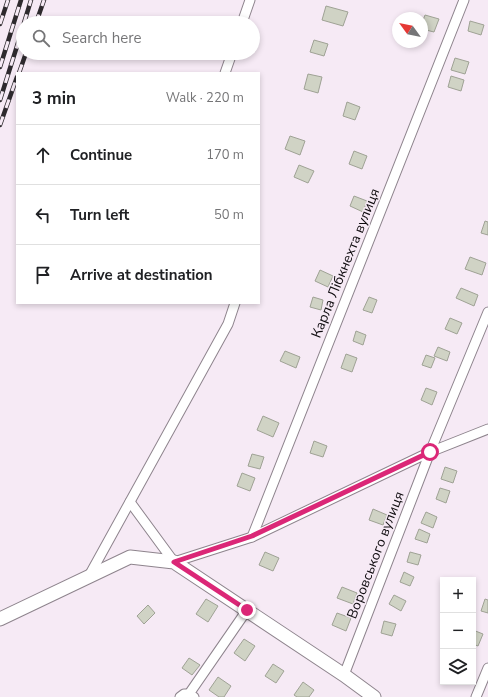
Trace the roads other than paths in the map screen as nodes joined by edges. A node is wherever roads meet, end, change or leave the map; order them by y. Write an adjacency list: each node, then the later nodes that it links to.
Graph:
1 (250, 0): 3 (street)
2 (464, 0): 11 (street, Карла Лібкнехта вулиця)
3 (244, 16)
4 (230, 60): 5 (street)
5 (225, 72)
6 (236, 304): 10 (street)
7 (488, 312): 9 (street, Воровського вулиця)
8 (488, 429): 9 (street)
9 (430, 452): 11 (street); 17 (street, Воровського вулиця)
10 (130, 502): 12 (street); 13 (street)
11 (252, 536): 12 (street)
12 (174, 562): 13 (main road); 14 (main road)
13 (88, 577): 15 (main road)
14 (247, 610): 17 (main road); 18 (street)
15 (0, 619)
16 (488, 668): 21 (street)
17 (344, 675): 20 (main road)
18 (191, 695): 19 (street)
19 (180, 697)
20 (374, 697)
21 (476, 697)

